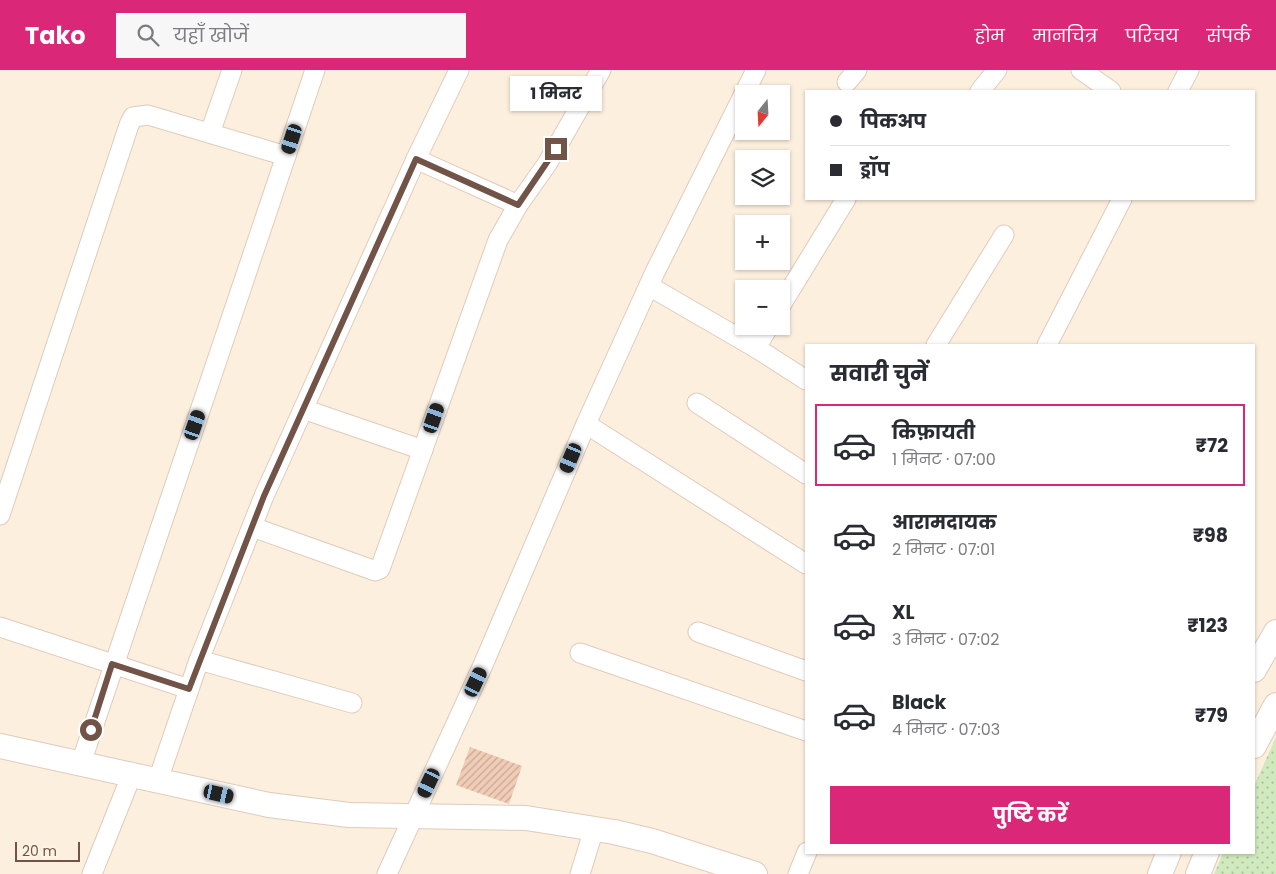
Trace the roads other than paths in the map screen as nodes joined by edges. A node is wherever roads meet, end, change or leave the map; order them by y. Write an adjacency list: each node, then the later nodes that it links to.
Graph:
1 (232, 70): 12 (street)
2 (315, 70): 13 (street)
3 (459, 70): 14 (street)
4 (601, 70): 17 (street)
5 (756, 70): 19 (street)
6 (996, 70): 9 (street)
7 (1081, 70): 10 (street)
8 (1189, 70): 11 (street)
9 (981, 90)
10 (1110, 90)
11 (1179, 90)
12 (210, 133): 13 (street); 31 (street)
13 (286, 156): 39 (street)
14 (416, 159): 17 (street); 27 (street)
15 (845, 200): 20 (street)
16 (1121, 200): 23 (street)
17 (518, 205): 29 (street)
18 (1004, 235): 22 (street)
19 (649, 286): 24 (street); 28 (street)
20 (790, 290)
21 (764, 335): 24 (street)
22 (937, 344)
23 (1048, 344)
24 (756, 348): 25 (street)
25 (805, 379)
26 (697, 403): 30 (street)
27 (303, 409): 29 (street); 32 (street)
28 (586, 424): 33 (street); 51 (street)
29 (423, 450): 32 (street)
30 (805, 473)
31 (0, 515)
32 (252, 527): 38 (street)
33 (805, 563)
34 (0, 628): 39 (street)
35 (698, 632): 41 (street)
36 (1276, 632): 40 (street)
37 (580, 654): 45 (street)
38 (199, 660): 42 (street); 43 (street)
39 (112, 664): 42 (street); 48 (street)
40 (1255, 667)
41 (805, 671)
42 (189, 689): 50 (street)
43 (352, 703)
44 (1276, 705): 46 (street)
45 (805, 731)
46 (1255, 744)
47 (0, 746): 48 (street)
48 (80, 763): 49 (street)
49 (132, 774): 50 (street); 56 (street)
50 (158, 780): 51 (street)
51 (413, 817): 52 (street); 57 (street)
52 (594, 829): 58 (street); 59 (street)
53 (806, 854): 60 (street)
54 (1168, 854): 61 (street)
55 (1206, 854): 62 (street)
56 (92, 874)
57 (387, 874)
58 (580, 874)
59 (755, 874)
60 (798, 874)
61 (1160, 874)
62 (1198, 874)

